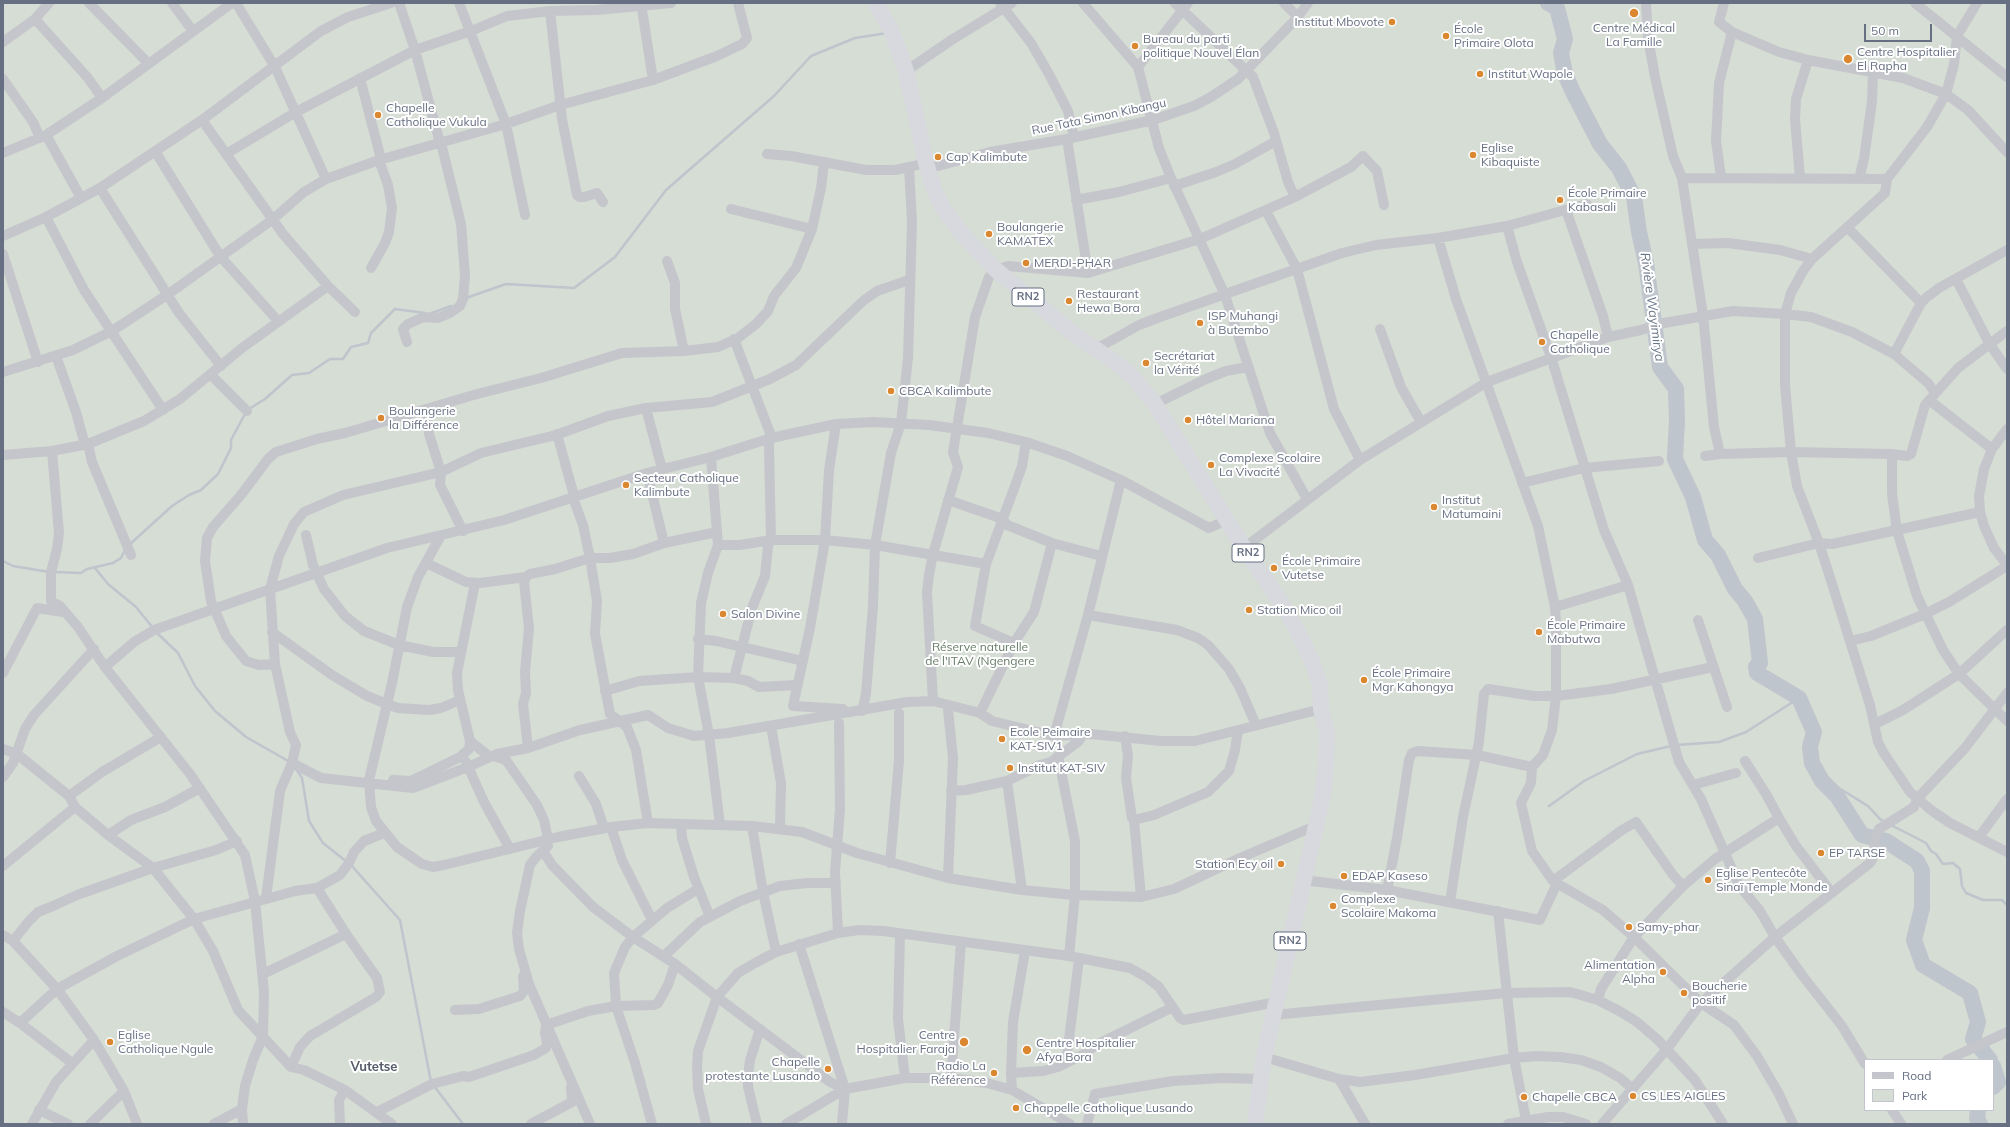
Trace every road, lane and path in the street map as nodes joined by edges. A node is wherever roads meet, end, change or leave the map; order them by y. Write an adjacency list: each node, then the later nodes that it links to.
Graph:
1 (49, 3): 25 (street)
2 (89, 3): 33 (street)
3 (172, 3): 26 (street)
4 (232, 3): 26 (street)
5 (236, 3): 35 (street)
6 (391, 3): 35 (street)
7 (399, 3): 31 (street)
8 (459, 3): 27 (street)
9 (671, 3): 20 (street)
10 (738, 3): 42 (street)
11 (876, 3): 37 (highway, RN2)
12 (1083, 3): 34 (street)
13 (1175, 3): 22 (street)
14 (1284, 3): 24 (street)
15 (1308, 3): 24 (street, Rue Tata Simon Kibangu)
16 (1646, 3): 64 (street)
17 (1724, 3): 28 (street)
18 (1915, 3): 29 (street)
19 (1977, 3): 29 (street)
20 (641, 5): 23 (street); 42 (street)
21 (1006, 5): 37 (street); 51 (street)
22 (1185, 6): 34 (street); 36 (street)
23 (550, 11): 27 (street); 45 (street)
24 (1298, 17): 36 (street, Rue Tata Simon Kibangu)
25 (34, 19): 30 (street); 44 (street)
26 (193, 31): 33 (street)
27 (471, 31): 31 (street); 49 (street)
28 (1732, 32): 32 (street); 63 (street)
29 (1957, 36): 39 (street); 43 (street)
30 (3, 42)
31 (415, 50): 40 (street); 53 (street)
32 (1808, 60): 38 (street); 65 (street)
33 (148, 63): 44 (street)
34 (1138, 66): 48 (street)
35 (274, 67): 46 (street); 47 (street)
36 (1246, 70): 48 (street, Rue Tata Simon Kibangu); 52 (street)
37 (906, 71): 61 (highway, RN2)
38 (1873, 73): 43 (street); 67 (street)
39 (2006, 75)
40 (360, 78): 46 (street); 59 (street)
41 (3, 80): 50 (street)
42 (653, 80): 45 (street)
43 (1946, 94): 55 (street); 68 (street)
44 (102, 98): 50 (street)
45 (560, 105): 49 (street); 74 (street)
46 (296, 112): 57 (street); 66 (street)
47 (202, 120): 54 (street); 57 (street)
48 (1153, 120): 51 (street, Rue Tata Simon Kibangu); 69 (street)
49 (506, 124): 53 (street); 80 (street)
50 (43, 137): 56 (street); 72 (street)
51 (1071, 138): 61 (street, Rue Tata Simon Kibangu); 73 (street)
52 (1276, 141): 69 (street); 71 (street)
53 (440, 143): 59 (street); 114 (street)
54 (155, 151): 70 (street); 92 (street)
55 (2007, 152)
56 (3, 153)
57 (226, 154): 82 (street)
58 (767, 154): 60 (street, Rue Tata Simon Kibangu)
59 (380, 159): 66 (street); 95 (street)
60 (824, 162): 62 (street, Rue Tata Simon Kibangu); 85 (street)
61 (926, 166): 62 (street, Rue Tata Simon Kibangu); 97 (highway, RN2)
62 (909, 167): 100 (street)
63 (1721, 177): 64 (street); 65 (street)
64 (1682, 178): 89 (street)
65 (1800, 178): 67 (street)
66 (326, 179): 82 (street)
67 (1859, 179): 68 (street)
68 (1887, 179): 84 (street)
69 (1172, 182): 73 (street); 88 (street)
70 (100, 188): 72 (street); 103 (street)
71 (1294, 197): 76 (street); 79 (street)
72 (81, 198): 81 (street)
73 (1076, 200): 98 (street)
74 (603, 202)
75 (1587, 204): 78 (street)
76 (1384, 205)
77 (731, 209): 85 (street)
78 (1566, 210): 83 (street); 112 (street)
79 (1266, 211): 88 (street); 96 (street)
80 (525, 215)
81 (46, 217): 86 (street); 110 (street)
82 (272, 220): 92 (street); 101 (street)
83 (1507, 226): 87 (street); 120 (street)
84 (1848, 228): 93 (street); 104 (street)
85 (812, 229): 113 (street)
86 (3, 236)
87 (1438, 238): 96 (street); 127 (street)
88 (1200, 240): 98 (street); 102 (street)
89 (1692, 244): 93 (street); 107 (street)
90 (2007, 250): 99 (street)
91 (3, 254): 121 (street)
92 (220, 256): 103 (street); 108 (street)
93 (1812, 259): 106 (street)
94 (667, 261): 117 (street)
95 (371, 268)
96 (1297, 269): 102 (street); 152 (street)
97 (996, 270): 98 (street); 116 (highway, RN2); 139 (street)
98 (1088, 273)
99 (1956, 278): 104 (street); 115 (street)
100 (909, 280): 128 (street); 136 (street)
101 (328, 286): 105 (street); 108 (street)
102 (1225, 294): 116 (street); 123 (street)
103 (167, 295): 110 (street); 122 (street)
104 (1921, 303): 118 (street)
105 (355, 312)
106 (1785, 314): 107 (street); 118 (street); 146 (street)
107 (1703, 315): 112 (street); 147 (street)
108 (278, 321): 122 (street)
109 (1380, 329): 135 (street)
110 (112, 331): 119 (street); 133 (street)
111 (2007, 331): 115 (street)
112 (1608, 337): 120 (street)
113 (734, 339): 117 (street); 128 (street)
114 (407, 342)
115 (1990, 343): 124 (street); 129 (street)
116 (1096, 349): 130 (highway, RN2)
117 (684, 351): 132 (street)
118 (1894, 354): 129 (street)
119 (56, 356): 121 (street); 143 (street)
120 (1551, 357): 127 (street); 154 (street)
121 (38, 362): 125 (street)
122 (221, 366): 126 (street)
123 (1248, 367): 130 (street); 161 (street)
124 (2007, 369)
125 (3, 372)
126 (211, 375): 133 (street); 134 (street)
127 (1487, 382): 135 (street); 159 (street)
128 (752, 387): 131 (street); 141 (street)
129 (1932, 396): 144 (street); 148 (street)
130 (1155, 404): 165 (highway, RN2)
131 (646, 408): 140 (street); 155 (street)
132 (426, 409): 156 (street); 193 (street)
133 (164, 410): 143 (street)
134 (247, 411)
135 (1421, 422): 152 (street)
136 (901, 423): 137 (street); 139 (street); 177 (street)
137 (836, 424): 141 (street); 172 (street)
138 (2007, 429): 144 (street)
139 (958, 430): 142 (street); 162 (street)
140 (557, 434): 156 (street); 160 (street)
141 (771, 438): 151 (street); 171 (street)
142 (1026, 442): 158 (street); 164 (street)
143 (87, 444): 145 (street); 179 (street)
144 (1992, 449): 163 (street)
145 (52, 451): 149 (street); 194 (street)
146 (1791, 452): 147 (street); 148 (street); 175 (street)
147 (1720, 454): 150 (street)
148 (1892, 454): 167 (street)
149 (3, 455)
150 (1705, 456)
151 (711, 457): 155 (street); 168 (street)
152 (1360, 460): 161 (street)
153 (1659, 461): 154 (street)
154 (1584, 468): 159 (street); 190 (street)
155 (662, 469): 157 (street)
156 (441, 472): 166 (street); 191 (street)
157 (647, 473): 160 (street); 173 (street)
158 (1121, 480): 165 (street); 181 (street)
159 (1522, 483): 192 (street)
160 (573, 498): 166 (street); 182 (street)
161 (1307, 498): 178 (street)
162 (948, 500): 164 (street); 180 (street)
163 (1980, 512): 167 (street); 186 (street)
164 (1003, 519): 174 (street); 185 (street)
165 (1227, 520): 178 (highway, RN2)
166 (463, 531): 170 (street)
167 (1897, 531): 175 (street); 195 (street)
168 (717, 532): 173 (street); 176 (street)
169 (306, 535): 187 (street)
170 (440, 537): 184 (street); 187 (street)
171 (771, 540): 172 (street); 176 (street); 204 (street)
172 (824, 540): 177 (street); 208 (street)
173 (664, 543): 182 (street)
174 (1052, 543): 181 (street); 202 (street)
175 (1819, 543): 183 (street); 201 (street)
176 (718, 544): 200 (street)
177 (875, 545): 180 (street); 228 (street)
178 (1244, 548): 225 (highway, RN2)
179 (130, 552)
180 (933, 554): 185 (street); 222 (street)
181 (1102, 556): 196 (street)
182 (590, 558): 188 (street); 218 (street)
183 (1758, 558)
184 (426, 563): 189 (street); 203 (street)
185 (986, 564): 202 (street)
186 (2007, 565): 195 (street)
187 (318, 574): 191 (street); 203 (street)
188 (526, 577): 189 (street); 244 (street)
189 (475, 583): 206 (street)
190 (1628, 586): 192 (street); 216 (street)
191 (270, 589): 193 (street); 199 (street)
192 (1555, 607): 220 (street)
193 (214, 609): 209 (street); 210 (street)
194 (66, 613): 205 (street); 207 (street)
195 (1925, 614): 201 (street); 213 (street)
196 (1088, 615): 235 (street); 240 (street)
197 (1698, 620): 211 (street)
198 (2007, 630): 213 (street)
199 (272, 632): 209 (street); 223 (street)
200 (698, 639): 204 (street); 214 (street)
201 (1850, 641): 234 (street)
202 (1014, 643): 230 (street)
203 (399, 645): 206 (street); 223 (street)
204 (742, 647): 208 (street); 215 (street)
205 (94, 649): 210 (street); 246 (street)
206 (460, 652): 221 (street)
207 (7, 658): 212 (street)
208 (803, 661): 217 (street)
209 (275, 664): 252 (street)
210 (105, 667): 242 (street)
211 (1714, 667): 216 (street); 224 (street)
212 (3, 673)
213 (1959, 674): 226 (street); 234 (street)
214 (698, 677): 215 (street); 218 (street); 239 (street)
215 (734, 678): 217 (street)
216 (1655, 680): 220 (street); 260 (street)
217 (797, 685): 228 (street)
218 (605, 691): 231 (street)
219 (2007, 693): 226 (street)
220 (1556, 696): 248 (street); 254 (street)
221 (460, 700): 223 (street); 243 (street)
222 (933, 701): 228 (street); 230 (street)
223 (387, 704): 259 (street)
224 (1727, 707)
225 (1321, 709): 235 (street); 273 (highway, RN2)
226 (1994, 709): 232 (street); 264 (street)
227 (948, 710): 262 (street)
228 (862, 711): 236 (street)
229 (899, 713): 287 (street)
230 (980, 713): 240 (street)
231 (619, 721): 239 (street); 244 (street); 269 (street)
232 (2007, 721)
233 (839, 723): 282 (street)
234 (1875, 724): 264 (street)
235 (1256, 725): 237 (street)
236 (771, 726): 239 (street); 275 (street)
237 (1238, 730): 241 (street); 268 (street)
238 (1083, 734): 240 (street); 241 (street); 250 (street)
239 (709, 735): 271 (street)
240 (1054, 736)
241 (1125, 736): 268 (street)
242 (161, 737): 261 (street); 263 (street)
243 (470, 741): 247 (street); 249 (street)
244 (528, 748): 249 (street)
245 (3, 749): 246 (street)
246 (17, 754): 257 (street); 263 (street)
247 (463, 754): 253 (street); 259 (street)
248 (1477, 755): 254 (street); 298 (street); 305 (street)
249 (494, 756): 253 (street); 280 (street)
250 (1058, 756): 258 (street); 301 (street)
251 (1744, 761): 267 (street)
252 (292, 763): 259 (street); 303 (street)
253 (468, 767): 259 (street); 283 (street)
254 (1532, 767): 292 (street)
255 (1736, 773): 260 (street)
256 (579, 776): 274 (street)
257 (3, 777)
258 (1007, 781): 262 (street); 297 (street)
259 (369, 782): 276 (street)
260 (1693, 785): 285 (street)
261 (200, 788): 277 (street); 281 (street)
262 (951, 790): 290 (street)
263 (69, 796): 266 (street)
264 (1917, 799): 279 (street); 300 (street)
265 (2007, 799): 279 (street)
266 (75, 807): 277 (street); 288 (street)
267 (1778, 818): 285 (street); 300 (street)
268 (1134, 820): 302 (street)
269 (648, 823): 270 (street); 274 (street)
270 (681, 825): 271 (street); 296 (street)
271 (720, 825): 272 (street)
272 (752, 826): 275 (street); 299 (street)
273 (1315, 826): 291 (highway, RN2); 302 (street)
274 (607, 828): 278 (street); 309 (street)
275 (780, 828): 282 (street)
276 (384, 833): 283 (street); 295 (street)
277 (108, 835): 289 (street)
278 (558, 837): 280 (street); 284 (street)
279 (1979, 837): 286 (street)
280 (548, 839): 283 (street)
281 (236, 841): 289 (street); 304 (street)
282 (836, 846): 287 (street); 293 (street)
283 (510, 849)
284 (543, 851): 314 (street); 325 (street)
285 (1726, 852): 294 (street); 316 (street)
286 (2007, 852)
287 (890, 863): 290 (street)
288 (3, 866)
289 (153, 868): 308 (street); 317 (street)
290 (948, 878): 297 (street)
291 (1304, 880): 298 (street); 334 (highway, RN2)
292 (1555, 882): 294 (street); 306 (street); 315 (street)
293 (836, 883): 299 (street); 310 (street)
294 (1683, 886): 315 (street)
295 (317, 888): 303 (street); 311 (street)
296 (698, 889): 307 (street); 309 (street)
297 (1022, 890): 301 (street)
298 (1387, 890): 305 (street)
299 (764, 892): 307 (street); 321 (street)
300 (1832, 893): 316 (street)
301 (1075, 895): 302 (street); 323 (street)
302 (1140, 897)
303 (266, 898): 304 (street)
304 (254, 901): 308 (street); 326 (street)
305 (1450, 902): 306 (street)
306 (1498, 911): 328 (street)
307 (710, 917): 322 (street)
308 (194, 919): 327 (street); 341 (street)
309 (652, 920): 314 (street)
310 (838, 933): 312 (street); 319 (street)
311 (346, 934): 326 (street); 350 (street)
312 (900, 934): 318 (street); 352 (street)
313 (3, 935): 317 (street)
314 (633, 937): 322 (street); 332 (street)
315 (1634, 937): 330 (street); 331 (street)
316 (1775, 937): 331 (street); 347 (street)
317 (13, 941): 327 (street)
318 (961, 943): 320 (street); 353 (street)
319 (799, 944): 321 (street); 357 (street)
320 (1025, 951): 323 (street); 351 (street)
321 (776, 952): 329 (street)
322 (664, 956): 324 (street)
323 (1074, 958): 333 (street); 349 (street)
324 (675, 964): 329 (street); 332 (street)
325 (523, 969): 335 (street); 338 (street)
326 (263, 974): 341 (street)
327 (57, 989): 337 (street); 342 (street)
328 (1506, 993): 330 (street); 334 (street); 345 (street)
329 (716, 997): 339 (street); 378 (street)
330 (1598, 1000): 343 (street)
331 (1701, 1003): 343 (street); 390 (street)
332 (616, 1006): 338 (street); 377 (street)
333 (1173, 1007): 334 (street); 349 (street)
334 (1274, 1008): 344 (highway, RN2)
335 (455, 1010)
336 (3, 1012): 337 (street)
337 (20, 1023): 348 (street)
338 (546, 1025): 356 (street); 365 (street)
339 (760, 1030): 357 (street); 379 (street)
340 (2007, 1032): 346 (street)
341 (263, 1036): 350 (street); 362 (street)
342 (94, 1040): 348 (street); 361 (street)
343 (1667, 1049): 358 (street); 389 (street)
344 (1264, 1057): 354 (highway, RN2); 355 (street)
345 (1514, 1058): 355 (street); 358 (street); 366 (street)
346 (1950, 1059)
347 (1864, 1062)
348 (72, 1063): 363 (street)
349 (1066, 1063): 351 (street)
350 (290, 1067): 359 (street)
351 (1011, 1072): 360 (street)
352 (906, 1078): 353 (street); 357 (street)
353 (951, 1078): 360 (street)
354 (1261, 1079): 383 (street); 384 (highway, RN2)
355 (1339, 1079): 385 (street)
356 (572, 1081): 375 (street); 376 (street)
357 (845, 1089): 380 (street); 381 (street)
358 (1632, 1089): 388 (street)
359 (345, 1090): 365 (street); 373 (street)
360 (1012, 1090): 382 (street)
361 (124, 1091): 369 (street); 370 (street)
362 (242, 1109): 371 (street); 372 (street)
363 (40, 1110): 367 (street); 368 (street)
364 (1893, 1111): 391 (street)
365 (377, 1112): 374 (street)
366 (1530, 1121): 386 (street); 387 (street)
367 (32, 1124)
368 (68, 1124)
369 (90, 1124)
370 (137, 1124)
371 (214, 1124)
372 (243, 1124)
373 (340, 1124)
374 (392, 1124)
375 (531, 1124)
376 (590, 1124)
377 (652, 1124)
378 (706, 1124)
379 (757, 1124)
380 (786, 1124)
381 (842, 1124)
382 (1070, 1124)
383 (1087, 1124)
384 (1255, 1124)
385 (1365, 1124)
386 (1508, 1124)
387 (1586, 1124)
388 (1602, 1124)
389 (1723, 1124)
390 (1792, 1124)
391 (1901, 1124)

